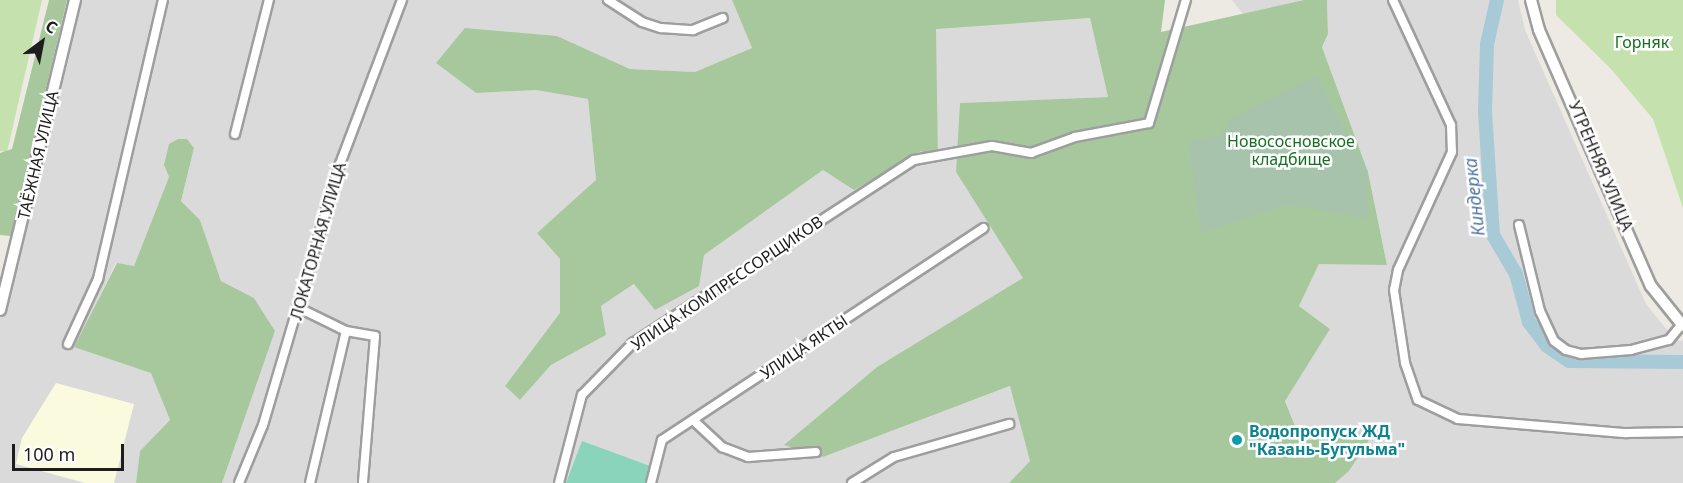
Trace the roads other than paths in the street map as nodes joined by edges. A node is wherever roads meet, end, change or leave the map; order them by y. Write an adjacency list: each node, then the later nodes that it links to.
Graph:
1 (75, 0): 14 (street, ТАЁЖНАЯ УЛИЦА)
2 (163, 0): 17 (street)
3 (269, 0): 10 (street)
4 (402, 0): 13 (street, ЛОКАТОРНАЯ УЛИЦА)
5 (608, 0): 9 (street)
6 (1186, 0): 25 (street, УЛИЦА КОМПРЕССОРЩИКОВ)
7 (1393, 0): 20 (street)
8 (1531, 0): 15 (street, УТРЕННЯЯ УЛИЦА)
9 (723, 18)
10 (235, 134)
11 (1519, 225): 15 (street)
12 (983, 228): 18 (street, УЛИЦА ЯКТЫ)
13 (299, 308): 16 (street); 22 (street, ЛОКАТОРНАЯ УЛИЦА)
14 (0, 310)
15 (1682, 325)
16 (346, 331): 23 (street); 24 (street)
17 (68, 344)
18 (693, 420): 21 (street); 26 (street, УЛИЦА ЯКТЫ)
19 (1009, 424): 27 (street)
20 (1683, 432)
21 (816, 452)
22 (239, 483)
23 (310, 483)
24 (363, 483)
25 (559, 483)
26 (651, 483)
27 (852, 483)

